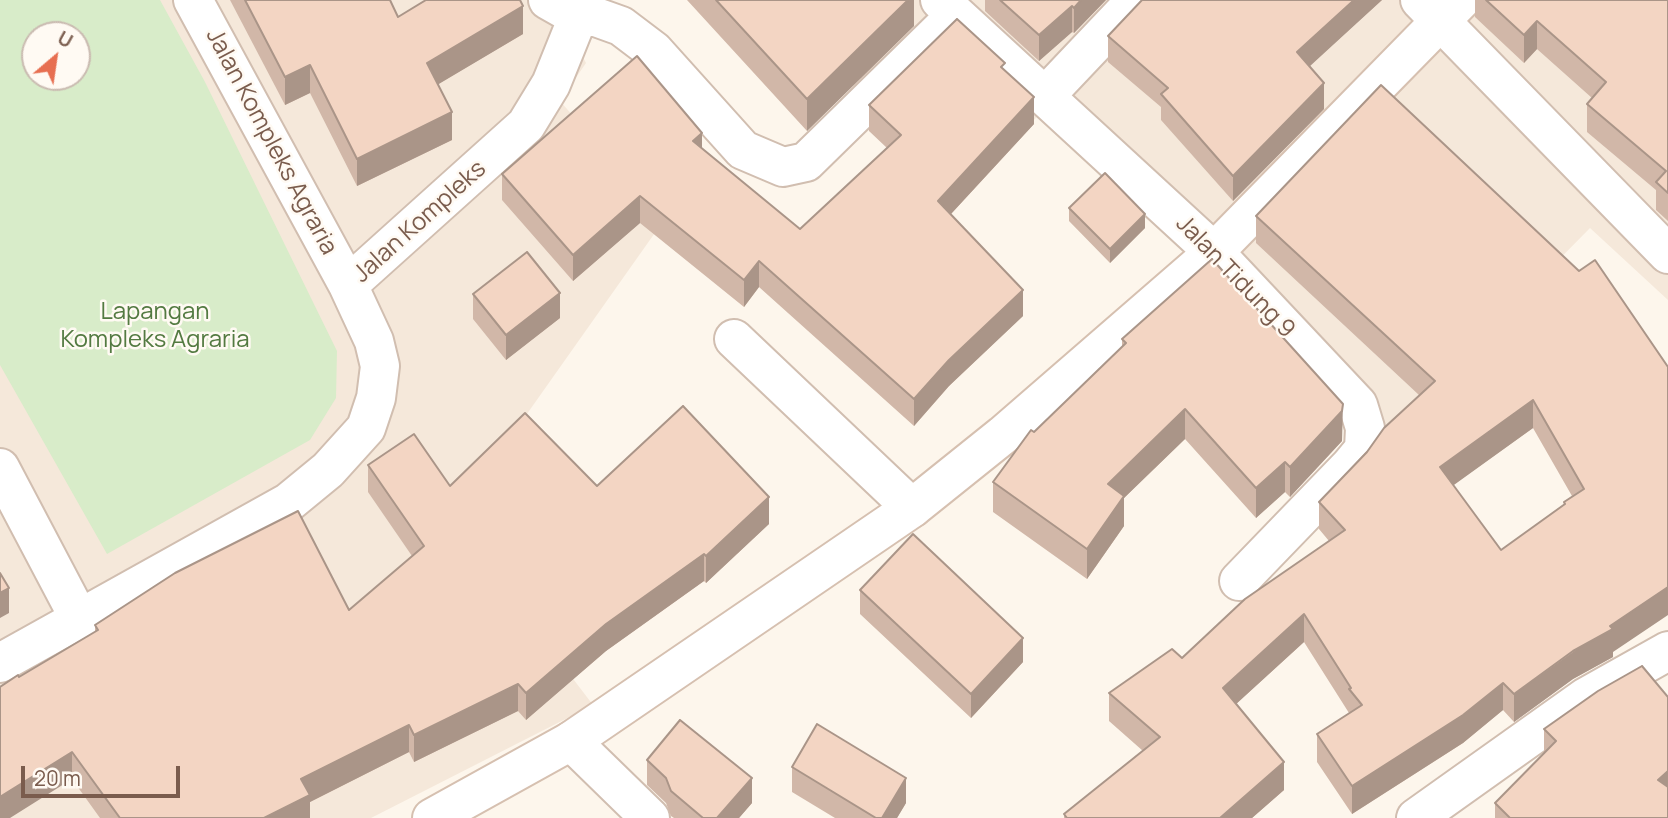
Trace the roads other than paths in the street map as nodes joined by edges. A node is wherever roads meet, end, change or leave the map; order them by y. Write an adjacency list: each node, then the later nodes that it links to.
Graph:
1 (193, 0): 9 (street, Jalan Kompleks Agraria)
2 (1136, 0): 6 (street)
3 (948, 7): 5 (street); 6 (street, Jalan Tidung 9)
4 (1441, 7): 7 (street); 8 (street)
5 (563, 8): 9 (street, Jalan Kompleks)
6 (1046, 95): 7 (street, Jalan Tidung 9)
7 (1214, 252): 12 (street); 13 (street, Jalan Tidung 9)
8 (1668, 254)
9 (348, 285): 14 (street, Jalan Kompleks)
10 (734, 339): 12 (street)
11 (0, 468): 14 (street)
12 (912, 508): 17 (street)
13 (1239, 581)
14 (79, 618): 16 (street, Jalan Kompleks)
15 (1668, 651): 20 (street)
16 (0, 663)
17 (571, 741): 18 (street); 19 (street)
18 (432, 818)
19 (650, 818)
20 (1416, 818)

